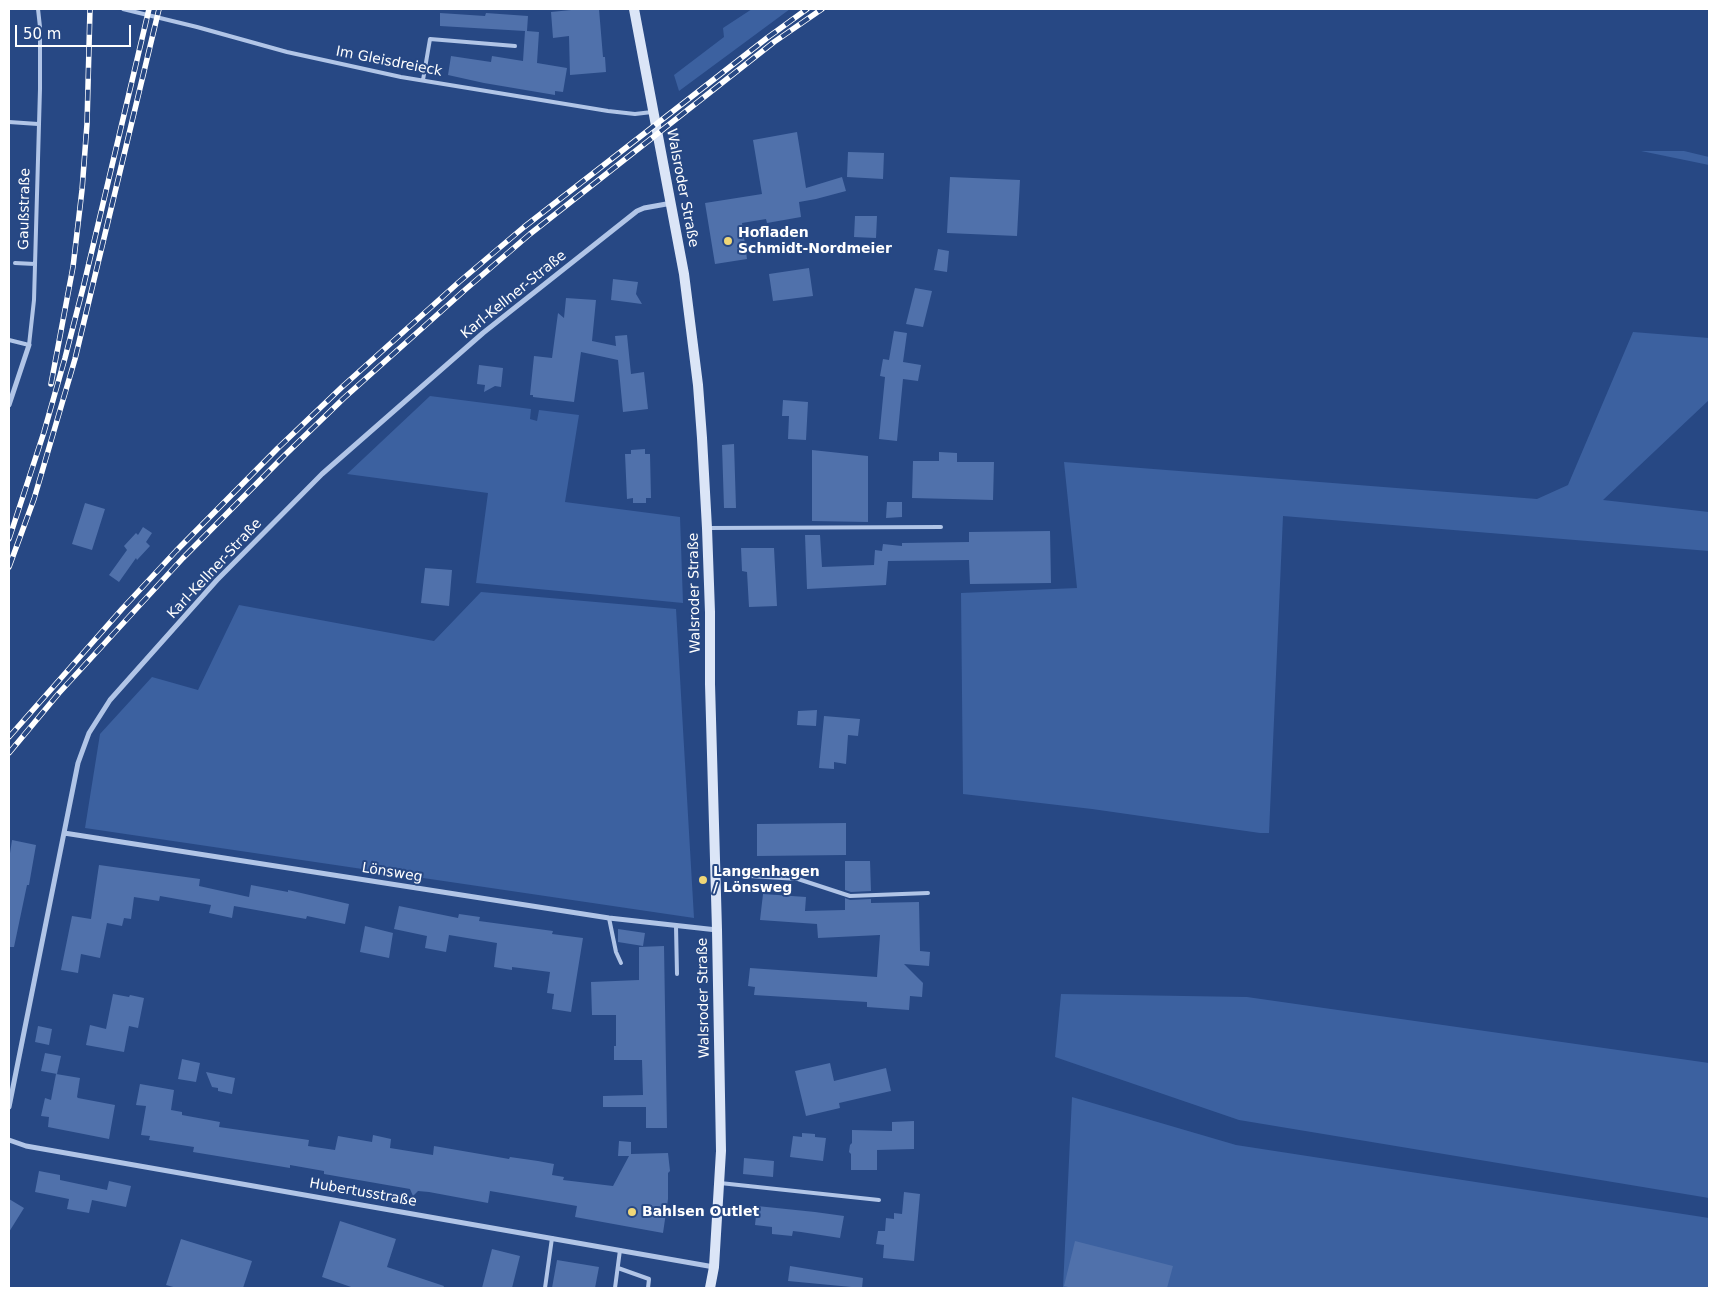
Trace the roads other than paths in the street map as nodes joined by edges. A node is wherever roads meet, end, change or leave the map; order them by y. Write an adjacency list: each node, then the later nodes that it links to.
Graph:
1 (38, 9): 8 (lane, Gaußstraße)
2 (123, 9): 5 (lane, Im Gleisdreieck)
3 (634, 9): 6 (street, Walsroder Straße)
4 (515, 46): 5 (lane)
5 (422, 80): 6 (lane, Im Gleisdreieck)
6 (654, 111): 9 (street, Walsroder Straße)
7 (9, 122): 8 (lane)
8 (38, 124): 11 (lane, Gaußstraße)
9 (672, 203): 16 (street, Walsroder Straße); 17 (street, Karl-Kellner-Straße)
10 (15, 263): 11 (lane)
11 (34, 264): 13 (lane, Gaußstraße)
12 (9, 340): 13 (lane)
13 (29, 346): 14 (street, Gaußstraße)
14 (9, 405)
15 (942, 527): 16 (lane)
16 (708, 528): 18 (street, Walsroder Straße)
17 (64, 833): 20 (street, Lönsweg); 25 (street, Karl-Kellner-Straße)
18 (715, 874): 19 (lane); 22 (street, Walsroder Straße)
19 (928, 893)
20 (609, 918): 21 (street, Lönsweg); 23 (lane)
21 (676, 926): 22 (street, Lönsweg); 24 (lane)
22 (717, 930): 27 (street, Walsroder Straße)
23 (621, 963)
24 (677, 974)
25 (9, 1107)
26 (9, 1140): 29 (street, Hubertusstraße)
27 (720, 1183): 28 (lane); 31 (street, Walsroder Straße)
28 (879, 1200)
29 (552, 1238): 30 (street, Hubertusstraße); 33 (lane)
30 (620, 1250): 31 (street, Hubertusstraße); 32 (lane)
31 (714, 1267): 36 (street, Walsroder Straße)
32 (618, 1268): 34 (lane); 35 (lane)
33 (546, 1288)
34 (615, 1288)
35 (648, 1288)
36 (710, 1288)

